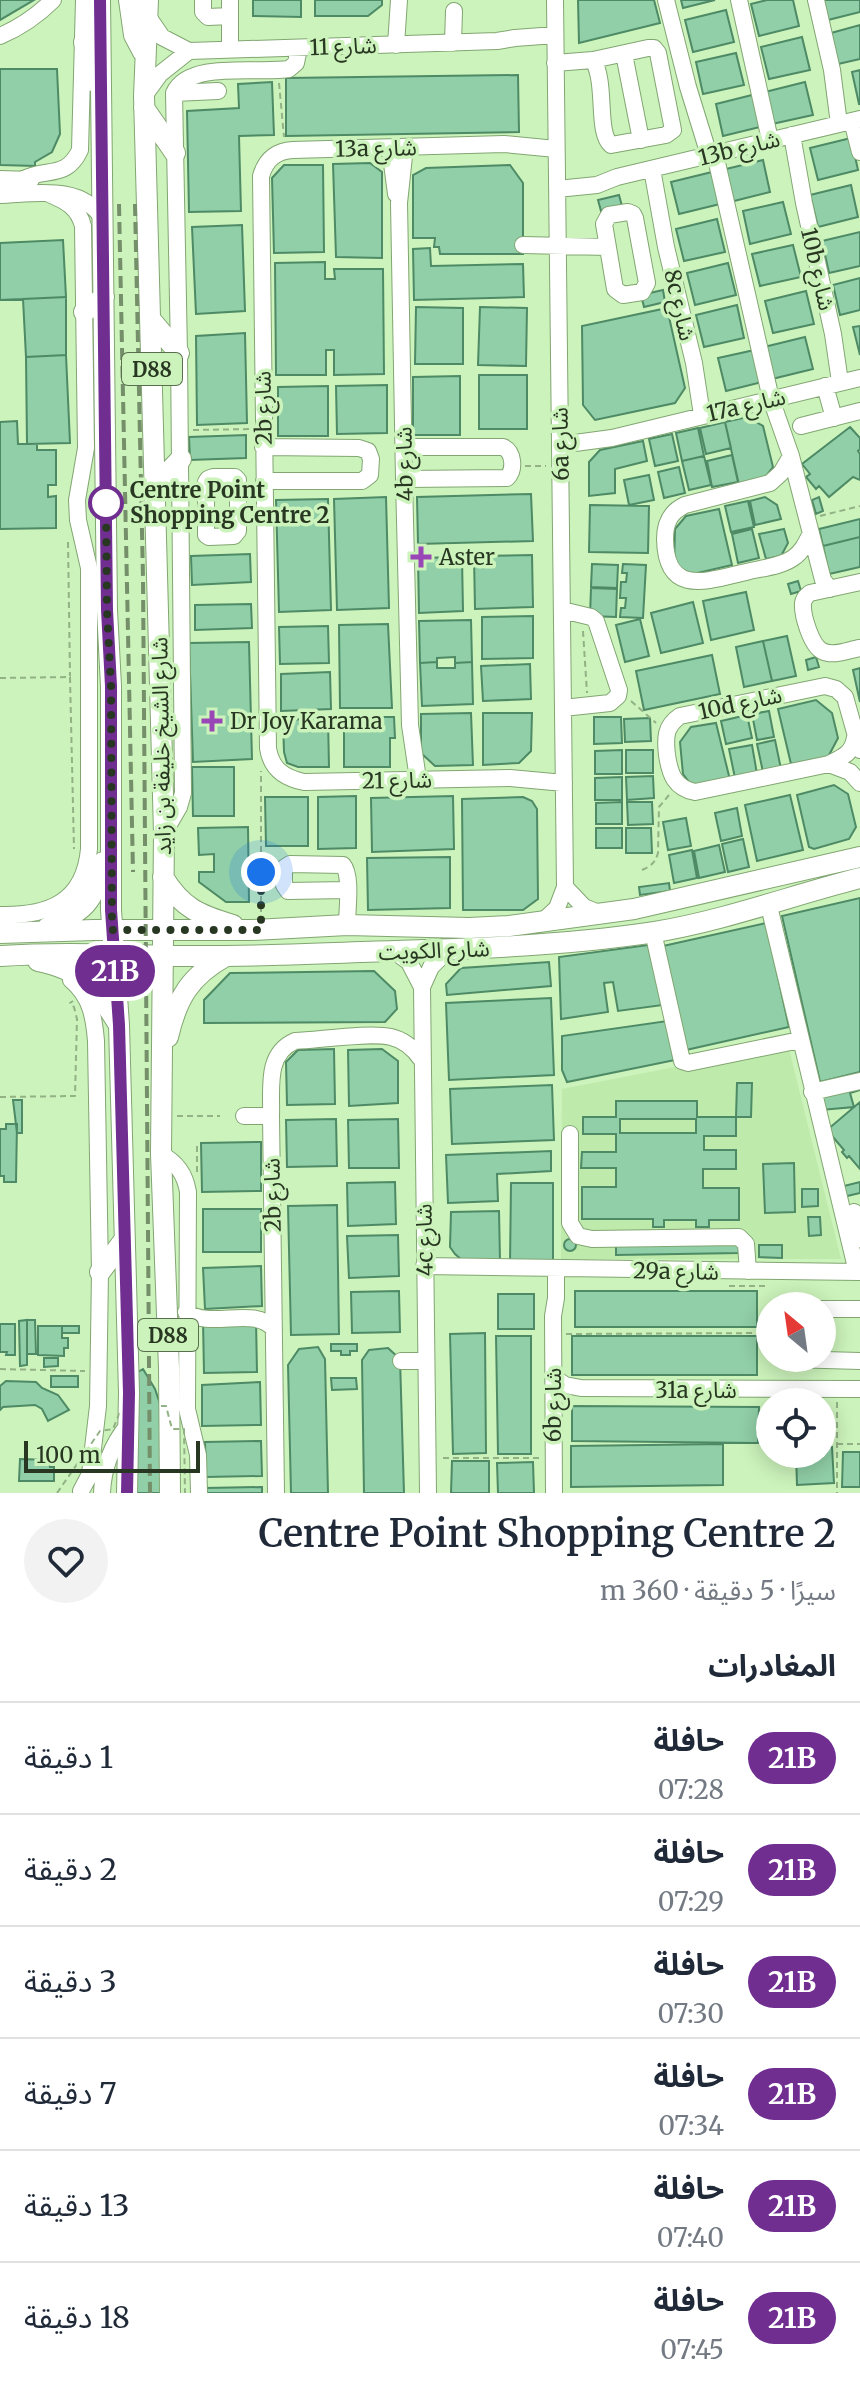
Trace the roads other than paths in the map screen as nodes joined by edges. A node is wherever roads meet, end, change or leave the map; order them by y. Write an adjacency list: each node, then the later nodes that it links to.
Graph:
1 (53, 0): 14 (street)
2 (84, 0): 15 (street)
3 (100, 0): 27 (main road, D88)
4 (129, 0): 23 (main road)
5 (203, 0): 12 (street)
6 (400, 0): 17 (street)
7 (555, 0): 19 (street, 6a شارع)
8 (666, 0): 37 (street)
9 (739, 0): 31 (street, 10b شارع)
10 (816, 0): 29 (street)
11 (148, 8): 21 (street); 23 (main road, شارع الشيخ خليفة بن زايد / D88)
12 (230, 8): 20 (street)
13 (454, 11): 16 (street)
14 (0, 36)
15 (84, 42): 27 (main road); 41 (street)
16 (453, 43): 17 (street, شارع 11); 19 (street, شارع 11)
17 (401, 45): 18 (street, شارع 11)
18 (299, 48): 20 (street, شارع 11); 26 (street)
19 (555, 48): 24 (street, شارع 11); 33 (street, 6a شارع)
20 (230, 50): 21 (street, شارع 11)
21 (189, 51): 28 (street)
22 (624, 54): 24 (street, شارع 11); 32 (street); 32 (street, شارع 11)
23 (145, 55): 28 (main road, شارع الشيخ خليفة بن زايد / D88)
24 (593, 60): 32 (street)
25 (218, 91): 26 (street)
26 (174, 93): 36 (street)
27 (101, 97): 30 (main road, D88)
28 (144, 102): 36 (main road); 51 (main road, شارع الشيخ خليفة بن زايد / D88)
29 (850, 121): 31 (street, 13b شارع); 35 (street)
30 (102, 138): 41 (street); 45 (main road, D88)
31 (782, 138): 37 (street, 13b شارع); 53 (street, 10b شارع)
32 (641, 140)
33 (556, 144): 34 (street, 13a شارع); 42 (street, 6a شارع)
34 (398, 148): 39 (street, 13a شارع); 61 (street, 4b شارع)
35 (860, 152)
36 (175, 153): 52 (street)
37 (708, 155): 38 (street, 13b شارع); 54 (street)
38 (648, 170): 42 (street, 13b شارع); 56 (street, 8c شارع)
39 (261, 176): 60 (street, 2b شارع)
40 (0, 179): 41 (street)
41 (24, 179)
42 (557, 183): 47 (street, 6a شارع)
43 (49, 194): 44 (street); 45 (street); 50 (street)
44 (0, 195)
45 (103, 219): 49 (main road, D88)
46 (523, 245): 47 (street)
47 (558, 245): 48 (street); 59 (street, 6a شارع)
48 (608, 247): 48 (street)
49 (104, 297): 50 (main road); 85 (main road, D88)
50 (84, 312): 94 (street)
51 (151, 320): 52 (main road); 67 (main road, شارع الشيخ خليفة بن زايد / D88)
52 (179, 353): 63 (street)
53 (844, 381): 54 (street, 17a شارع); 57 (street, 10b شارع)
54 (775, 398): 56 (street, 17a شارع); 62 (street)
55 (860, 411): 57 (street)
56 (706, 414): 59 (street, 17a شارع)
57 (834, 418): 58 (street)
58 (801, 426)
59 (560, 438): 76 (street, 6a شارع)
60 (263, 447): 65 (street, 2b شارع); 65 (street)
61 (404, 447): 64 (street, 4b شارع); 64 (street)
62 (789, 449): 66 (street); 68 (street)
63 (181, 459): 67 (main road); 86 (street)
64 (404, 479): 83 (street, 4b شارع)
65 (264, 481): 70 (street, 2b شارع)
66 (770, 483): 68 (street); 72 (street)
67 (155, 486): 86 (main road, شارع الشيخ خليفة بن زايد / D88)
68 (801, 495): 71 (street)
69 (238, 523): 70 (street)
70 (264, 523): 81 (street, 2b شارع)
71 (809, 526): 72 (street); 74 (street)
72 (784, 563): 75 (street)
73 (860, 582): 74 (street)
74 (830, 589): 75 (street)
75 (810, 593): 77 (street)
76 (569, 612): 78 (street, 6a شارع); 78 (street)
77 (860, 648)
78 (563, 708): 82 (street, 6a شارع)
79 (857, 743): 80 (street, 10d شارع); 80 (street, 10d شارع)
80 (829, 764): 84 (street)
81 (285, 777): 83 (street, شارع 21)
82 (564, 778): 83 (street, شارع 21); 89 (street, 6a شارع)
83 (412, 779)
84 (860, 783)
85 (111, 831): 99 (main road, D88); 102 (main road)
86 (164, 833): 88 (main road, شارع الشيخ خليفة بن زايد / D88)
87 (858, 861): 91 (main road, شارع الكويت); 92 (main road, شارع الكويت)
88 (163, 877): 100 (main road); 101 (main road, شارع الشيخ خليفة بن زايد / D88)
89 (565, 887): 93 (street); 95 (street)
90 (347, 890): 96 (street)
91 (711, 892): 93 (main road, شارع الكويت); 97 (main road)
92 (769, 906): 97 (main road, شارع الكويت); 115 (street)
93 (604, 914): 95 (main road, شارع الكويت)
94 (0, 915)
95 (541, 922): 98 (main road, شارع الكويت)
96 (347, 925): 98 (main road, شارع الكويت); 100 (main road, شارع الكويت)
97 (691, 925): 103 (main road, شارع الكويت)
98 (387, 927): 107 (main road)
99 (112, 930): 101 (main road, شارع الكويت); 102 (main road, شارع الكويت); 108 (main road, D88)
100 (257, 930): 101 (main road, شارع الكويت)
101 (163, 931): 109 (main road, شارع الشيخ خليفة بن زايد / D88)
102 (39, 932): 104 (main road, شارع الكويت)
103 (653, 932): 106 (main road, شارع الكويت); 115 (street)
104 (0, 933)
105 (394, 951): 106 (main road, شارع الكويت); 107 (main road, شارع الكويت); 113 (street)
106 (447, 951): 113 (street)
107 (360, 953): 110 (main road, شارع الكويت)
108 (114, 954): 109 (main road, شارع الكويت); 111 (main road, شارع الكويت); 114 (main road, D88)
109 (162, 955): 110 (main road, شارع الكويت); 117 (main road, شارع الشيخ خليفة بن زايد / D88)
110 (228, 955): 117 (main road)
111 (4, 956): 112 (main road)
112 (35, 961): 114 (main road); 130 (street)
113 (422, 987): 116 (street, 4c شارع)
114 (119, 1025): 126 (main road, D88)
115 (800, 1040): 119 (street)
116 (421, 1059): 121 (street, 2b شارع); 128 (street, 4c شارع)
117 (161, 1068): 123 (main road, شارع الشيخ خليفة بن زايد / D88)
118 (860, 1081): 119 (street)
119 (812, 1092): 124 (street)
120 (244, 1116): 121 (street)
121 (271, 1116): 135 (street, 2b شارع)
122 (570, 1134): 129 (street)
123 (161, 1154): 134 (street); 151 (main road, شارع الشيخ خليفة بن زايد / D88)
124 (852, 1212): 125 (street); 131 (street)
125 (860, 1239)
126 (124, 1240): 130 (main road); 146 (main road, D88)
127 (552, 1269): 128 (street, 29a شارع); 129 (street, 29a شارع); 140 (street, 6b شارع)
128 (424, 1271): 138 (street, 4c شارع)
129 (748, 1271): 131 (street, 29a شارع)
130 (100, 1272): 149 (street)
131 (858, 1272)
132 (836, 1309): 133 (street)
133 (860, 1309)
134 (186, 1312): 135 (street); 152 (street)
135 (274, 1329): 153 (street, 2b شارع)
136 (836, 1360): 139 (street)
137 (401, 1361): 138 (street)
138 (426, 1361): 154 (street, 4c شارع)
139 (860, 1361)
140 (553, 1377): 141 (street, 31a شارع); 145 (street, 6b شارع)
141 (581, 1388): 143 (street, 31a شارع); 145 (street)
142 (860, 1389): 144 (street, 31a شارع)
143 (756, 1390)
144 (836, 1390)
145 (553, 1413): 147 (street, 6b شارع)
146 (126, 1426): 148 (street); 150 (main road, D88)
147 (553, 1465): 155 (street, 6b شارع); 156 (street)
148 (102, 1485): 149 (street)
149 (78, 1492)
150 (127, 1493)
151 (170, 1493)
152 (199, 1493)
153 (276, 1493)
154 (428, 1493)
155 (554, 1493)
156 (568, 1493)

